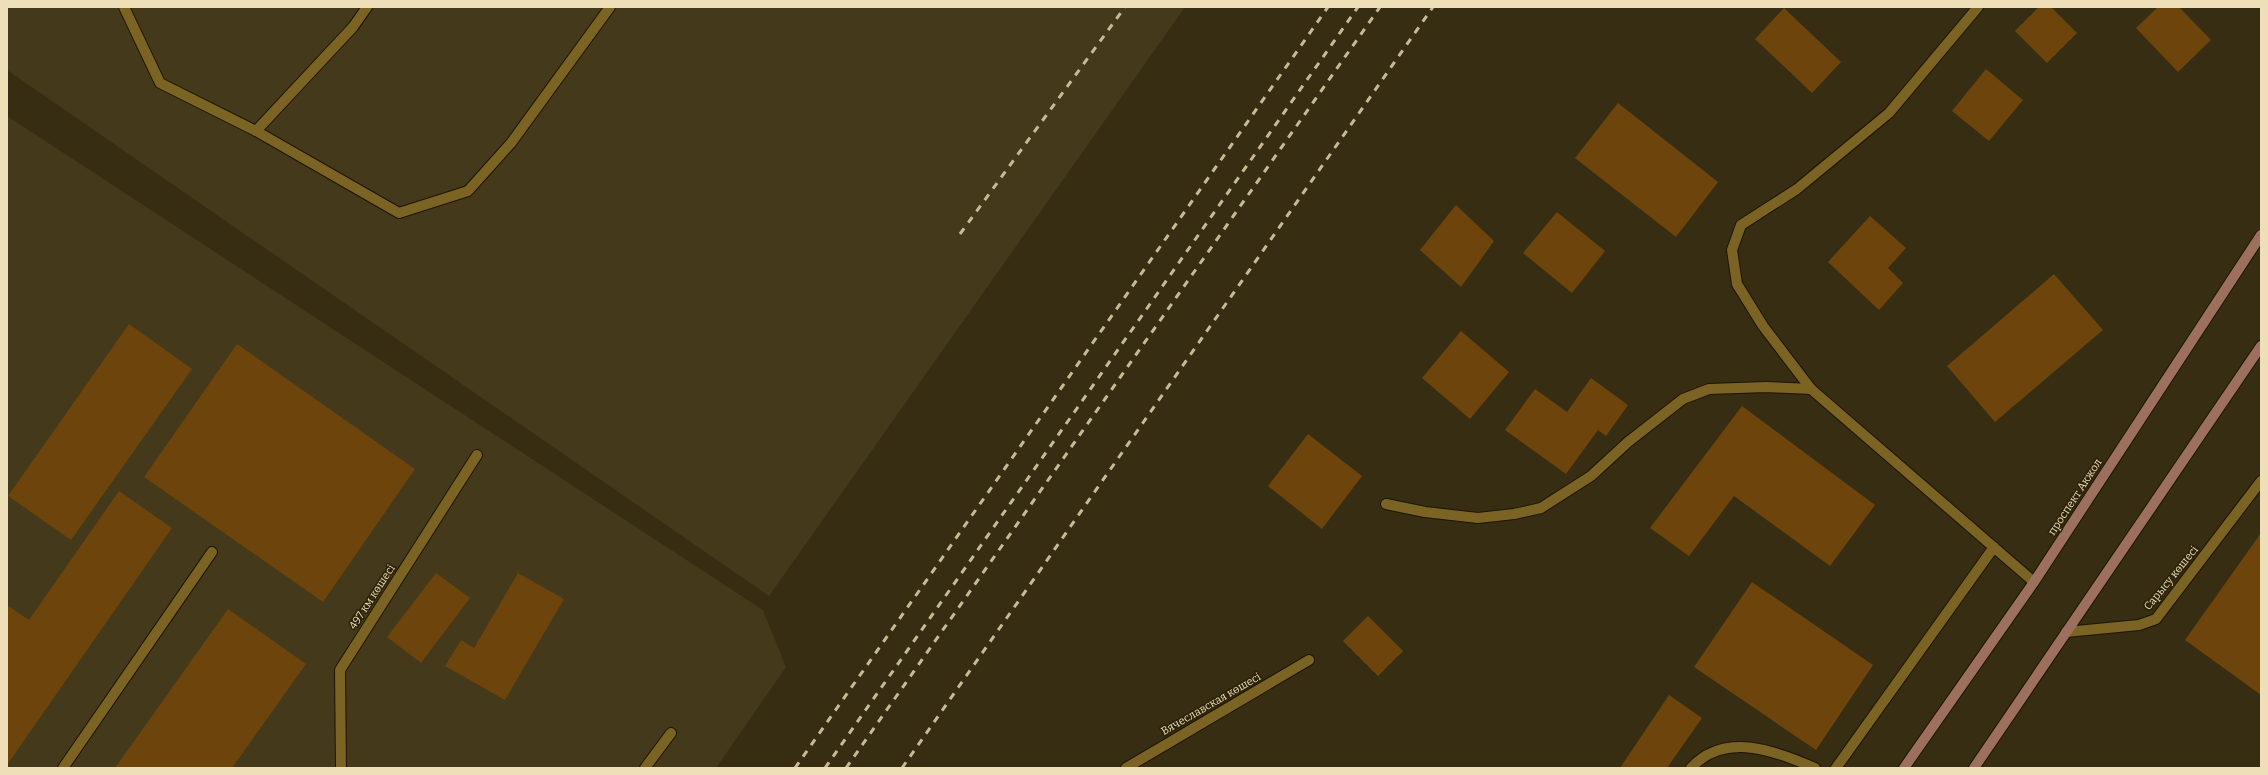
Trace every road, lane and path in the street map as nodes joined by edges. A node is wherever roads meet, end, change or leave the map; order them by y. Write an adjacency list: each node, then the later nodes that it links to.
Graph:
1 (124, 7): 5 (street)
2 (367, 7): 5 (street)
3 (610, 7): 5 (street)
4 (1978, 7): 8 (street)
5 (256, 131)
6 (2261, 235): 14 (main road, проспект Акжол)
7 (2261, 346): 15 (main road)
8 (1812, 389): 11 (street); 12 (street)
9 (477, 455): 19 (street, 497 км көшесі)
10 (2261, 481): 15 (street, Сарысу көшесі)
11 (1386, 504)
12 (1994, 547): 14 (street); 24 (street)
13 (212, 552): 18 (street)
14 (2034, 582): 25 (main road, проспект Акжол)
15 (2066, 632): 26 (main road)
16 (1309, 660): 21 (street, Вячеславская көшесі)
17 (671, 733): 20 (street)
18 (63, 768)
19 (341, 768)
20 (645, 768)
21 (1126, 768)
22 (1691, 768): 23 (street)
23 (1813, 768)
24 (1836, 768)
25 (1904, 768)
26 (1974, 768)

